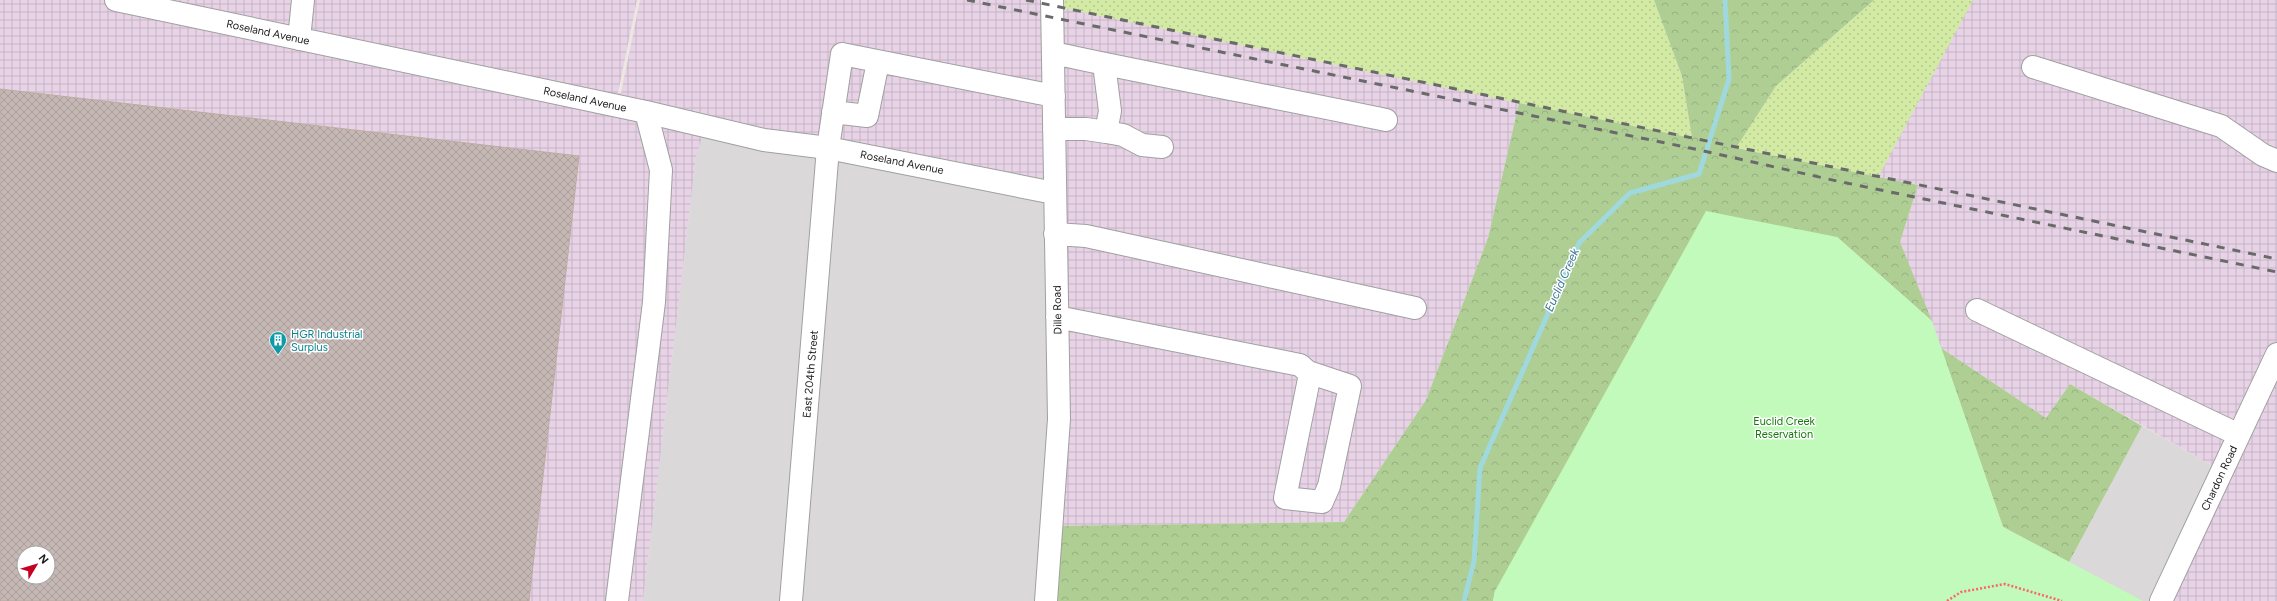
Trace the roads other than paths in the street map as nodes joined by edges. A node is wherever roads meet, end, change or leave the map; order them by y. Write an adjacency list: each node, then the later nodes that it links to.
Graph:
1 (116, 0): 4 (street, Roseland Avenue)
2 (304, 0): 4 (street)
3 (1052, 9): 5 (street, Dille Road)
4 (299, 39): 10 (street, Roseland Avenue)
5 (1053, 53): 7 (street); 9 (street, Dille Road)
6 (878, 62): 9 (street); 11 (street); 11 (street, East 204th Street)
7 (1104, 64): 12 (street); 14 (street)
8 (2033, 67): 17 (street)
9 (1054, 96): 13 (street, Dille Road)
10 (646, 112): 16 (street, Roseland Avenue); 26 (street)
11 (833, 112): 16 (street, East 204th Street)
12 (1386, 120)
13 (1054, 129): 14 (street); 18 (street, Dille Road)
14 (1106, 132): 15 (street)
15 (1162, 147)
16 (828, 148): 18 (street, Roseland Avenue); 27 (street, East 204th Street)
17 (2277, 161)
18 (1054, 193): 19 (street, Dille Road)
19 (1055, 234): 20 (street); 22 (street, Dille Road)
20 (1415, 308)
21 (1977, 310): 25 (street)
22 (1057, 317): 24 (street); 28 (street, Dille Road)
23 (2277, 355): 25 (street, Chardon Road)
24 (1308, 372): 24 (street)
25 (2239, 436): 29 (street, Chardon Road)
26 (617, 601)
27 (791, 601)
28 (1046, 601)
29 (2162, 601)

